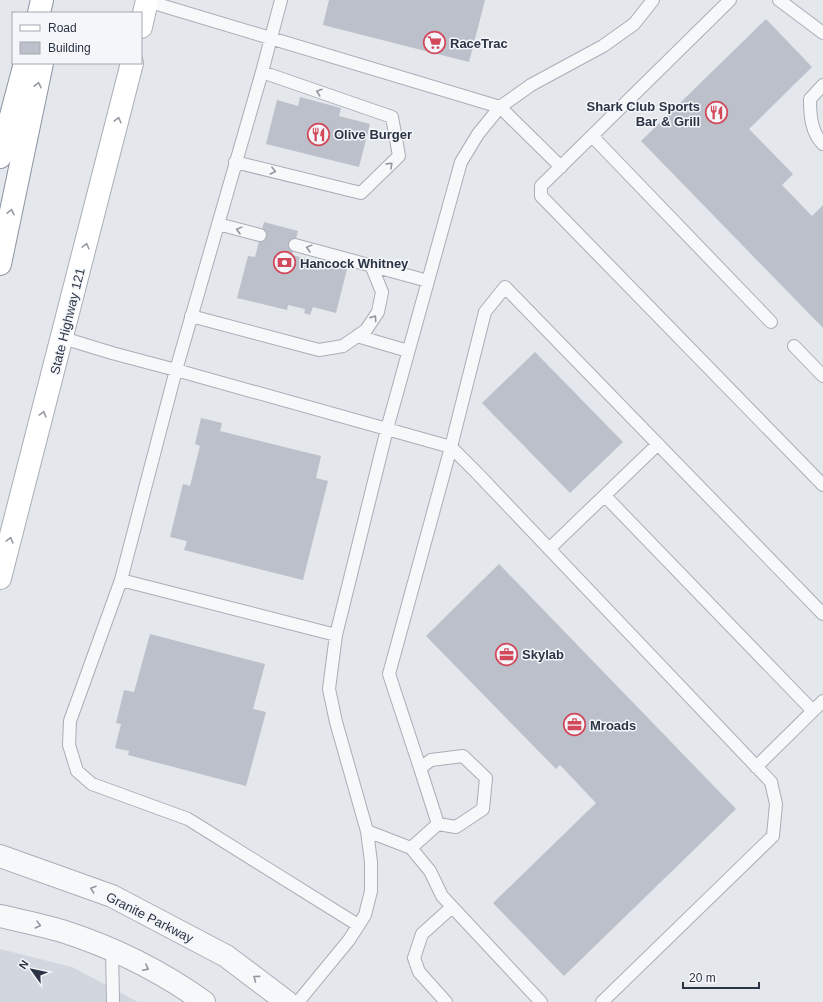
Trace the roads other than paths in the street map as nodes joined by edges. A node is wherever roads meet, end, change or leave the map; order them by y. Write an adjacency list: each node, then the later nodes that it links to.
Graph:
1 (42, 0): 8 (main road)
2 (56, 0): 9 (main road)
3 (281, 0): 12 (lane)
4 (653, 0): 18 (lane)
5 (730, 0): 19 (lane)
6 (779, 0): 11 (lane)
7 (147, 1): 10 (main road); 12 (lane)
8 (39, 12)
9 (53, 12)
10 (142, 23)
11 (823, 33)
12 (271, 38): 16 (lane); 18 (lane)
13 (25, 64): 21 (main road)
14 (42, 64): 27 (main road, one-way to 14)
15 (132, 64): 33 (main road, State Highway 121, one-way to 15)
16 (262, 72): 22 (lane); 22 (lane, one-way to 16)
17 (823, 85): 20 (lane)
18 (500, 107): 23 (lane); 29 (lane)
19 (592, 136): 23 (lane); 31 (lane)
20 (823, 144)
21 (0, 157)
22 (236, 162): 24 (lane)
23 (561, 167): 41 (lane)
24 (218, 224): 25 (lane, one-way to 24); 30 (lane)
25 (260, 236)
26 (295, 245): 28 (lane, one-way to 26)
27 (0, 264)
28 (371, 265): 29 (lane); 32 (lane, one-way to 28)
29 (428, 280): 35 (lane)
30 (191, 316): 32 (lane); 36 (lane)
31 (771, 322)
32 (356, 336): 35 (lane)
33 (62, 338): 36 (lane); 44 (main road, State Highway 121, one-way to 33)
34 (794, 346): 37 (lane)
35 (408, 351): 38 (lane)
36 (176, 370): 38 (lane); 45 (lane)
37 (823, 376)
38 (387, 429): 40 (lane); 47 (lane)
39 (658, 444): 40 (lane); 42 (lane); 46 (lane)
40 (451, 447): 43 (lane); 51 (lane)
41 (823, 484)
42 (605, 496): 43 (lane); 49 (lane)
43 (549, 549): 50 (lane)
44 (0, 578)
45 (121, 580): 47 (lane); 58 (lane)
46 (823, 614)
47 (336, 635): 53 (lane)
48 (823, 701): 49 (lane)
49 (813, 711): 50 (lane)
50 (756, 767): 66 (lane)
51 (420, 768): 52 (lane); 52 (lane)
52 (438, 824): 54 (lane)
53 (367, 831): 54 (lane); 58 (lane)
54 (411, 848): 56 (lane)
55 (0, 856): 62 (street, Granite Parkway, one-way to 55)
56 (452, 907): 64 (lane); 65 (lane)
57 (0, 916): 59 (street, one-way to 59)
58 (358, 925): 63 (lane)
59 (112, 950): 60 (lane); 61 (street, one-way to 61)
60 (113, 1002)
61 (204, 1002)
62 (287, 1002)
63 (298, 1002)
64 (446, 1002)
65 (541, 1002)
66 (602, 1002)

